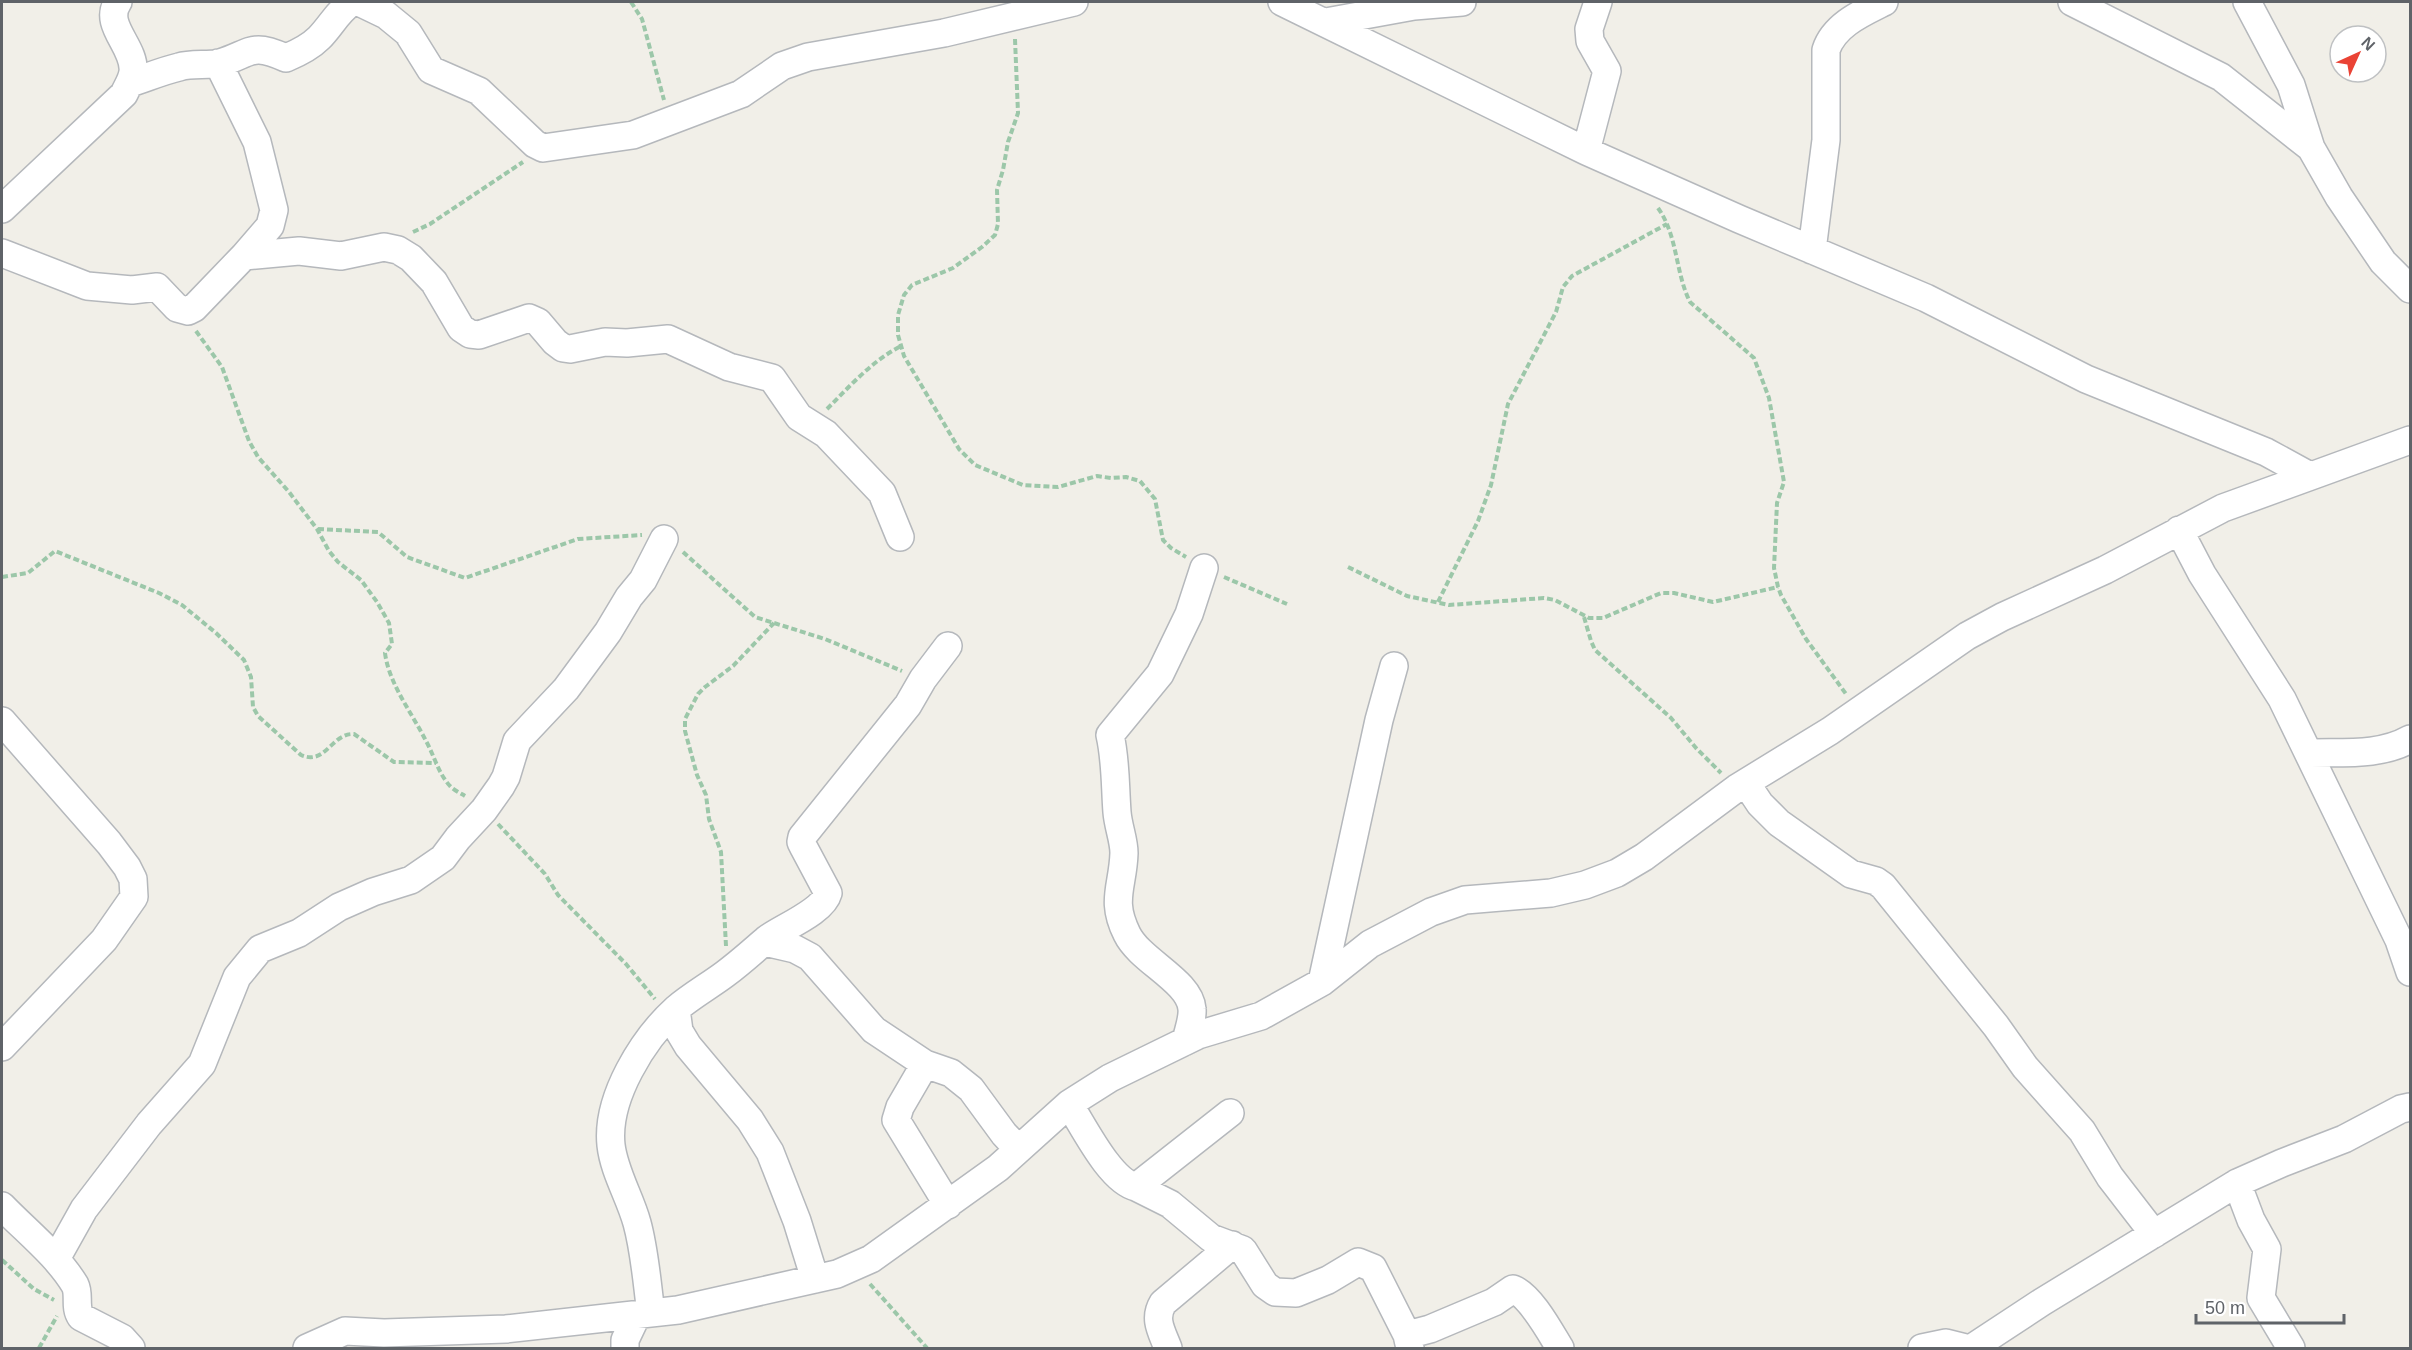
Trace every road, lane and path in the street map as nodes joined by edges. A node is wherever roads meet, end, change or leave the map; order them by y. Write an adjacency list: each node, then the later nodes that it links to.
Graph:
1 (352, 2): 14 (street)
2 (359, 2): 17 (street)
3 (631, 2): 16 (path)
4 (1074, 2): 12 (street)
5 (1282, 2): 13 (street)
6 (1462, 2): 13 (street)
7 (1598, 2): 19 (street)
8 (1884, 2): 24 (street)
9 (2072, 2): 18 (street)
10 (2247, 2): 18 (street)
11 (109, 7): 15 (street)
12 (1014, 17): 16 (street); 29 (path)
13 (1326, 21): 19 (street)
14 (218, 63): 15 (street); 26 (street)
15 (130, 83): 21 (street)
16 (670, 121): 17 (street)
17 (543, 148): 23 (path)
18 (2311, 148): 27 (street)
19 (1586, 151): 24 (street)
20 (1651, 199): 22 (path)
21 (2, 209)
22 (1667, 224): 39 (path); 40 (path)
23 (384, 247): 26 (street); 30 (street)
24 (1812, 250): 32 (street)
25 (2, 253): 28 (street)
26 (244, 256): 28 (street)
27 (2410, 289)
28 (182, 310): 50 (path)
29 (901, 346): 30 (path); 37 (path)
30 (812, 425): 34 (street)
31 (2410, 440): 32 (street)
32 (2310, 476): 33 (street)
33 (2179, 530): 46 (street); 49 (street)
34 (900, 537)
35 (664, 539): 52 (street)
36 (1348, 567): 40 (path)
37 (1204, 568): 41 (path); 58 (street)
38 (2, 577): 50 (path)
39 (1778, 586): 42 (path); 46 (path)
40 (1438, 602): 42 (path)
41 (1287, 604)
42 (1584, 616): 51 (path)
43 (774, 623): 54 (path)
44 (948, 646): 53 (street)
45 (1394, 666): 56 (street)
46 (1858, 712): 51 (street)
47 (2, 721): 59 (street)
48 (2410, 739): 49 (street)
49 (2310, 753): 55 (street)
50 (436, 763): 52 (path)
51 (1741, 786): 56 (street); 69 (street)
52 (484, 810): 57 (path); 71 (street)
53 (765, 942): 54 (street); 60 (street)
54 (727, 972): 57 (street)
55 (2410, 972)
56 (1322, 982): 58 (street)
57 (673, 1013): 74 (street); 76 (street)
58 (1186, 1041): 61 (street)
59 (2, 1047)
60 (925, 1064): 64 (street); 67 (street)
61 (1069, 1104): 64 (street); 66 (street)
62 (2410, 1107): 65 (street)
63 (1230, 1113): 66 (street)
64 (1018, 1149): 67 (street)
65 (2237, 1183): 69 (street); 88 (street)
66 (1136, 1187): 70 (street)
67 (948, 1205): 73 (street)
68 (2, 1206): 71 (street)
69 (2154, 1234): 87 (street)
70 (1232, 1245): 77 (street); 83 (street)
71 (56, 1259): 75 (street)
72 (2, 1260): 75 (path)
73 (854, 1266): 74 (street); 82 (path)
74 (815, 1279): 76 (street)
75 (71, 1309): 79 (path); 80 (street)
76 (644, 1314): 78 (street); 81 (street)
77 (1409, 1342): 84 (street)
78 (321, 1345)
79 (39, 1348)
80 (131, 1348)
81 (625, 1348)
82 (927, 1348)
83 (1168, 1348)
84 (1560, 1348)
85 (1922, 1348): 86 (street)
86 (1966, 1348)
87 (1972, 1348)
88 (2291, 1348)

